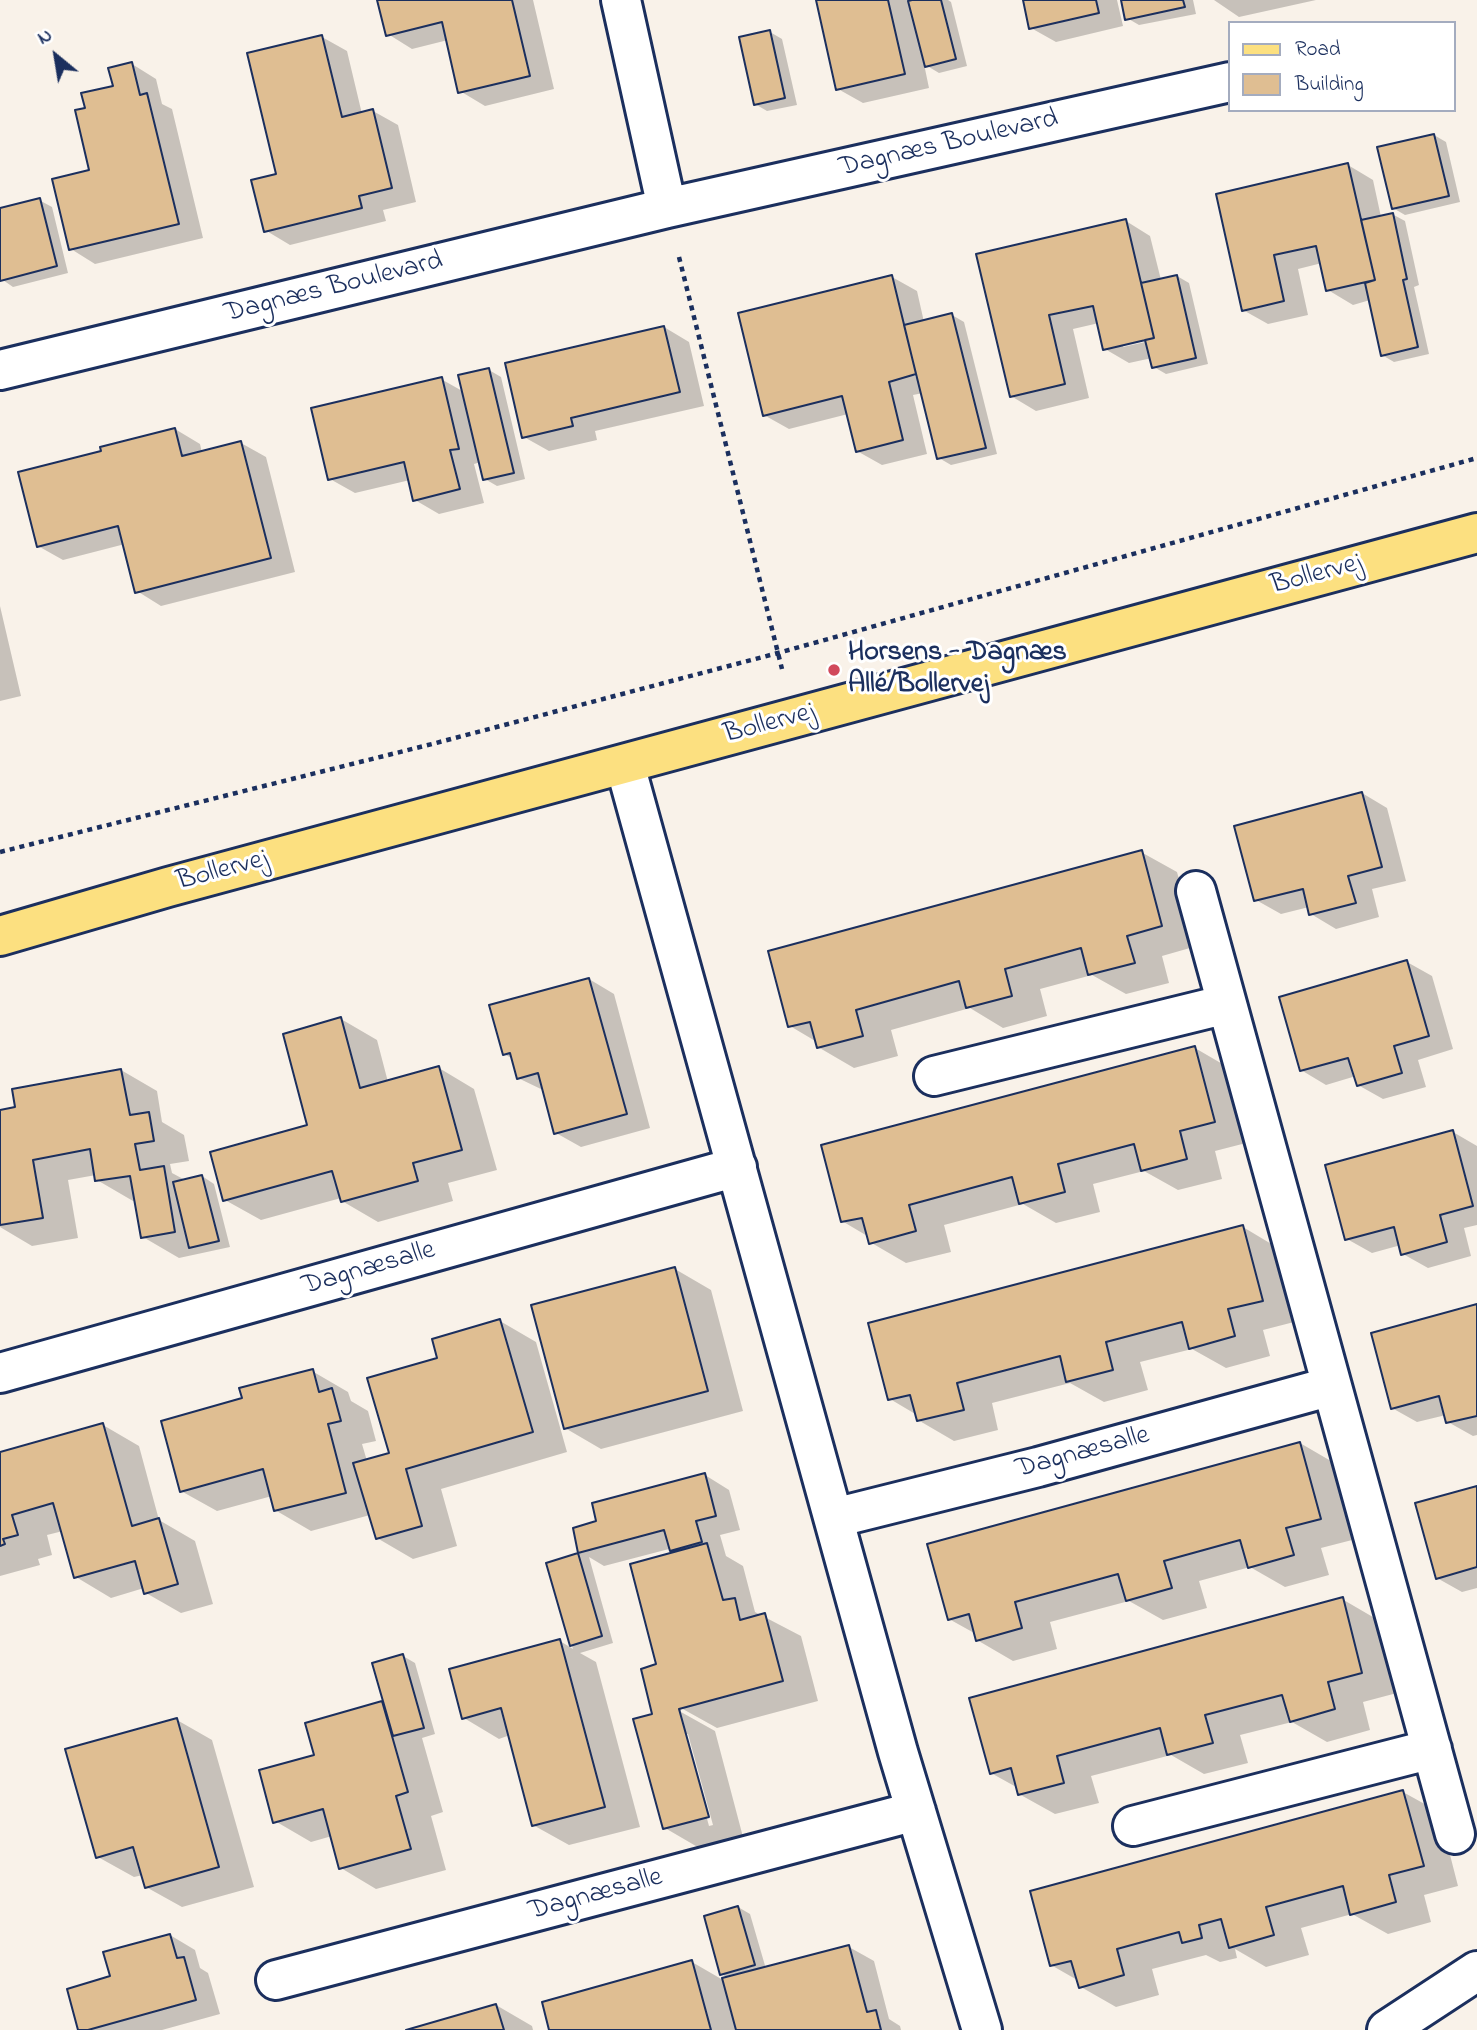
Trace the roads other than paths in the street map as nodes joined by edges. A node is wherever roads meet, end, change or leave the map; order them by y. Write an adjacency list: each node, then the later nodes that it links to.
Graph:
1 (621, 0): 3 (street)
2 (1228, 82): 3 (street, Dagnæs Boulevard)
3 (667, 208): 4 (street, Dagnæs Boulevard)
4 (0, 370)
5 (1477, 533): 6 (main road, Bollervej)
6 (625, 765): 8 (main road, Bollervej); 13 (street)
7 (1196, 891): 11 (street)
8 (64, 917): 9 (main road, Bollervej); 10 (main road, Bollervej)
9 (0, 929)
10 (0, 936)
11 (1227, 1004): 12 (street); 15 (street)
12 (934, 1076)
13 (737, 1167): 14 (street, Dagnæsalle); 16 (street)
14 (0, 1373)
15 (1332, 1386): 16 (street, Dagnæsalle); 17 (street)
16 (834, 1518): 18 (street)
17 (1432, 1749): 19 (street); 20 (street)
18 (916, 1811): 22 (street, Dagnæsalle); 23 (street)
19 (1133, 1826)
20 (1454, 1834)
21 (1477, 1971): 24 (street)
22 (276, 1980)
23 (982, 2030)
24 (1387, 2030)

